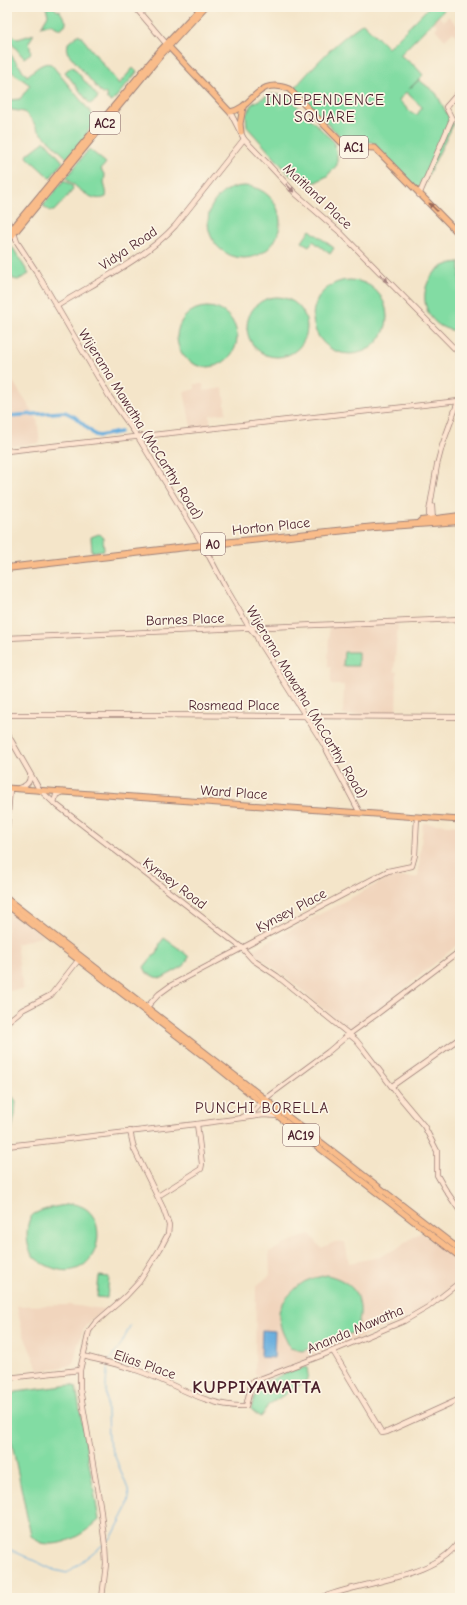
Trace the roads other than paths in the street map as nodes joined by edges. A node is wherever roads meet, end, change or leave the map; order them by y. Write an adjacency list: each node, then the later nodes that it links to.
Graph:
1 (135, 7): 4 (street)
2 (201, 7): 4 (main road, AC2)
3 (206, 7): 4 (main road, AC2)
4 (167, 46): 7 (main road, Maitland Place); 12 (main road, AC2)
5 (460, 91): 10 (street)
6 (243, 107): 7 (main road); 8 (main road); 10 (main road, AC1)
7 (230, 112): 8 (street, Maitland Place)
8 (241, 132): 9 (street, Maitland Place)
9 (244, 139): 16 (street, Vidya Road); 17 (street, Maitland Place, one-way to 17)
10 (419, 195): 14 (main road, AC1, one-way to 10)
11 (7, 220): 12 (street, Wijerama Mawatha (McCarthy Road))
12 (13, 231): 13 (main road, AC2); 15 (main road, AC2); 16 (street, Wijerama Mawatha (McCarthy Road))
13 (7, 235)
14 (460, 235)
15 (7, 242)
16 (57, 306): 19 (street, Wijerama Mawatha (McCarthy Road))
17 (460, 354)
18 (459, 399): 19 (street); 22 (street)
19 (138, 437): 20 (street); 24 (street, Wijerama Mawatha (McCarthy Road))
20 (7, 451)
21 (460, 516): 22 (highway, Horton Place / A0)
22 (431, 521): 23 (highway, Horton Place / A0); 24 (highway, Horton Place / A0)
23 (460, 521)
24 (203, 545): 25 (highway, Horton Place / A0); 27 (street, Wijerama Mawatha (McCarthy Road))
25 (7, 568)
26 (460, 619): 27 (street, Barnes Place)
27 (249, 627): 28 (street, Barnes Place); 30 (street, Wijerama Mawatha (McCarthy Road))
28 (7, 638)
29 (7, 716): 30 (street, Rosmead Place)
30 (306, 716): 31 (street, Rosmead Place); 39 (street, Wijerama Mawatha (McCarthy Road))
31 (460, 717)
32 (7, 733): 33 (street, Kynsey Road)
33 (30, 775): 35 (street); 36 (street, Kynsey Road)
34 (9, 788): 35 (main road, Ward Place); 42 (street)
35 (20, 788): 36 (main road, Ward Place)
36 (39, 789): 37 (main road, Ward Place); 38 (street, Kynsey Road)
37 (64, 791): 38 (street); 39 (main road, Ward Place)
38 (54, 803): 45 (street, Kynsey Road)
39 (360, 813): 40 (main road, Ward Place)
40 (417, 816): 41 (main road, Ward Place); 45 (street, Kynsey Place)
41 (460, 820)
42 (7, 828)
43 (7, 899): 47 (main road, AC19)
44 (7, 905): 47 (main road, AC19)
45 (242, 948): 48 (street, Kynsey Place); 50 (street, Kynsey Road)
46 (460, 951): 50 (street)
47 (80, 958): 48 (main road, AC19); 49 (street)
48 (146, 1008): 54 (main road, AC19)
49 (7, 1022)
50 (348, 1035): 52 (street, Kynsey Road); 53 (street)
51 (460, 1038): 52 (street)
52 (392, 1086): 63 (street, Kynsey Road)
53 (275, 1092): 54 (street); 55 (street)
54 (263, 1100): 55 (main road, AC19); 58 (street)
55 (270, 1106): 56 (street); 57 (main road, AC19); 64 (main road, AC19)
56 (264, 1115): 57 (street); 58 (street)
57 (278, 1116): 65 (main road, AC19)
58 (243, 1117): 59 (street)
59 (197, 1124): 60 (street); 62 (street)
60 (130, 1131): 61 (street); 62 (street)
61 (7, 1146)
62 (158, 1196): 68 (street)
63 (460, 1211)
64 (460, 1250)
65 (460, 1257)
66 (460, 1282): 67 (street, Ananda Mawatha)
67 (333, 1351): 71 (street); 72 (street, Ananda Mawatha)
68 (83, 1356): 69 (street); 72 (street, Elias Place)
69 (80, 1370): 70 (street); 74 (street)
70 (7, 1378)
71 (460, 1399)
72 (246, 1406)
73 (460, 1539): 75 (street)
74 (102, 1598)
75 (321, 1598)

